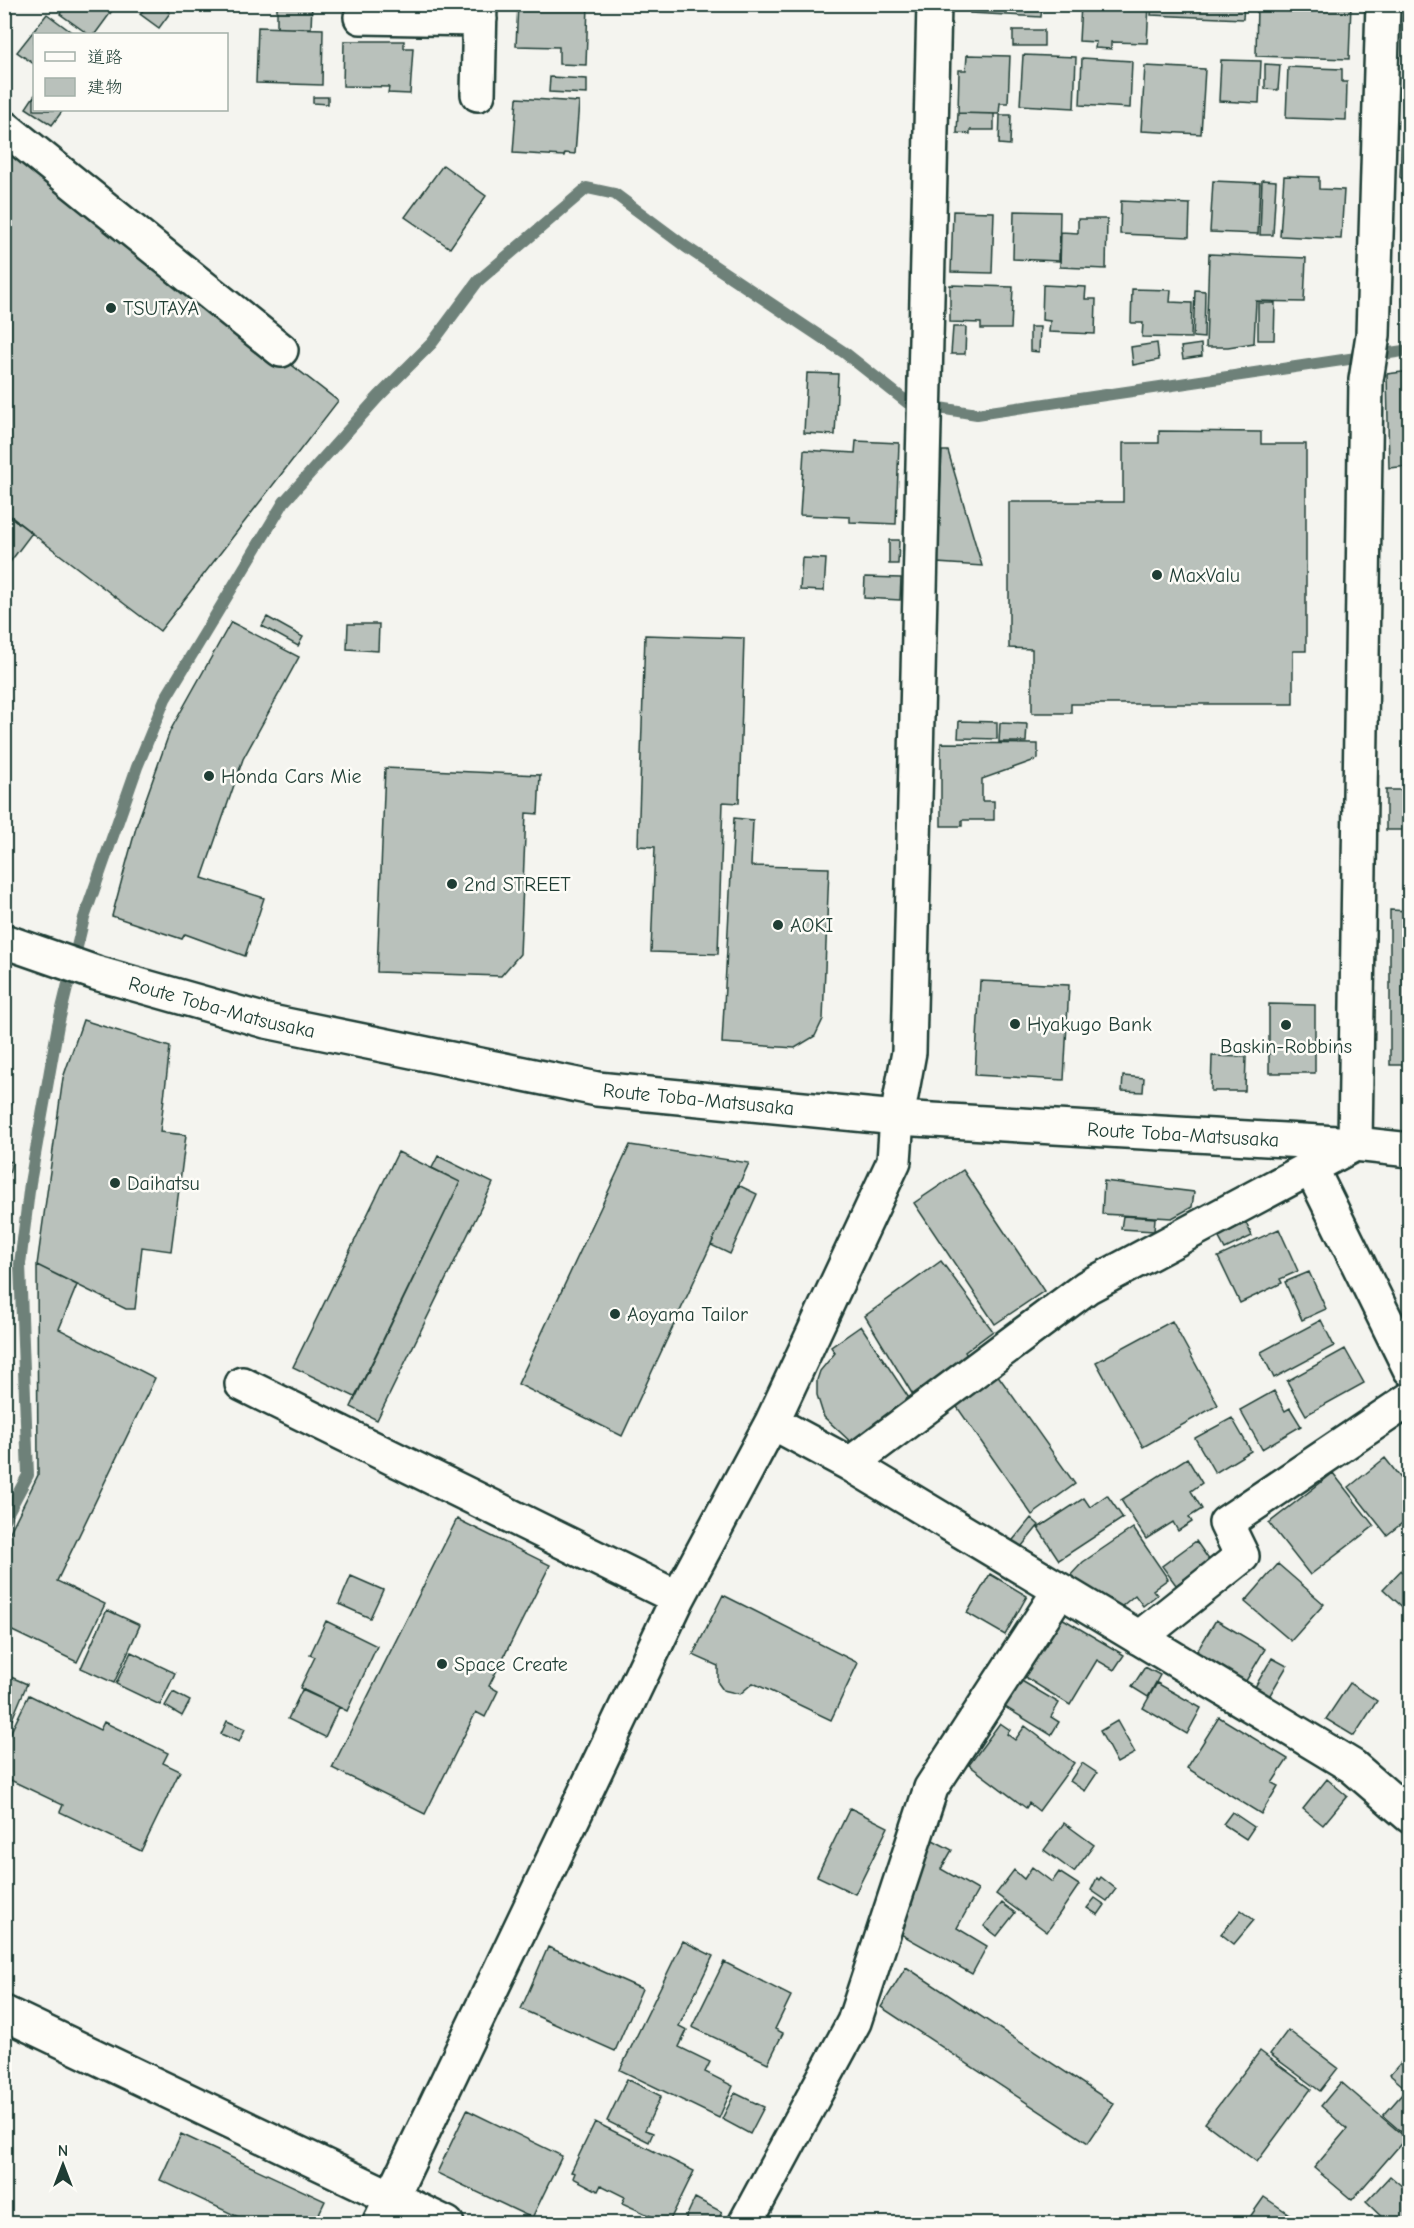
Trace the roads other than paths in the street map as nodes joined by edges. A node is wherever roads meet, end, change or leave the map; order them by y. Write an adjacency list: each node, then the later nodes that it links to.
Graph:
1 (934, 4): 9 (street)
2 (1383, 4): 10 (street)
3 (480, 12): 4 (street); 5 (street)
4 (361, 17)
5 (478, 94)
6 (4, 127): 7 (street)
7 (281, 350)
8 (4, 941): 9 (street, Route Toba-Matsusaka)
9 (897, 1118): 10 (street, Route Toba-Matsusaka); 16 (street)
10 (1355, 1144): 11 (street, Route Toba-Matsusaka); 12 (street)
11 (1410, 1150)
12 (1310, 1166): 13 (street); 17 (street)
13 (1410, 1369)
14 (242, 1384): 19 (street)
15 (1410, 1399): 20 (street)
16 (772, 1422): 17 (street); 19 (street)
17 (850, 1464): 18 (street)
18 (1060, 1590): 20 (street); 25 (street)
19 (678, 1598): 23 (street)
20 (1139, 1638): 21 (street)
21 (1410, 1816)
22 (4, 2013): 23 (street)
23 (386, 2210): 24 (street)
24 (447, 2223)
25 (745, 2223)

